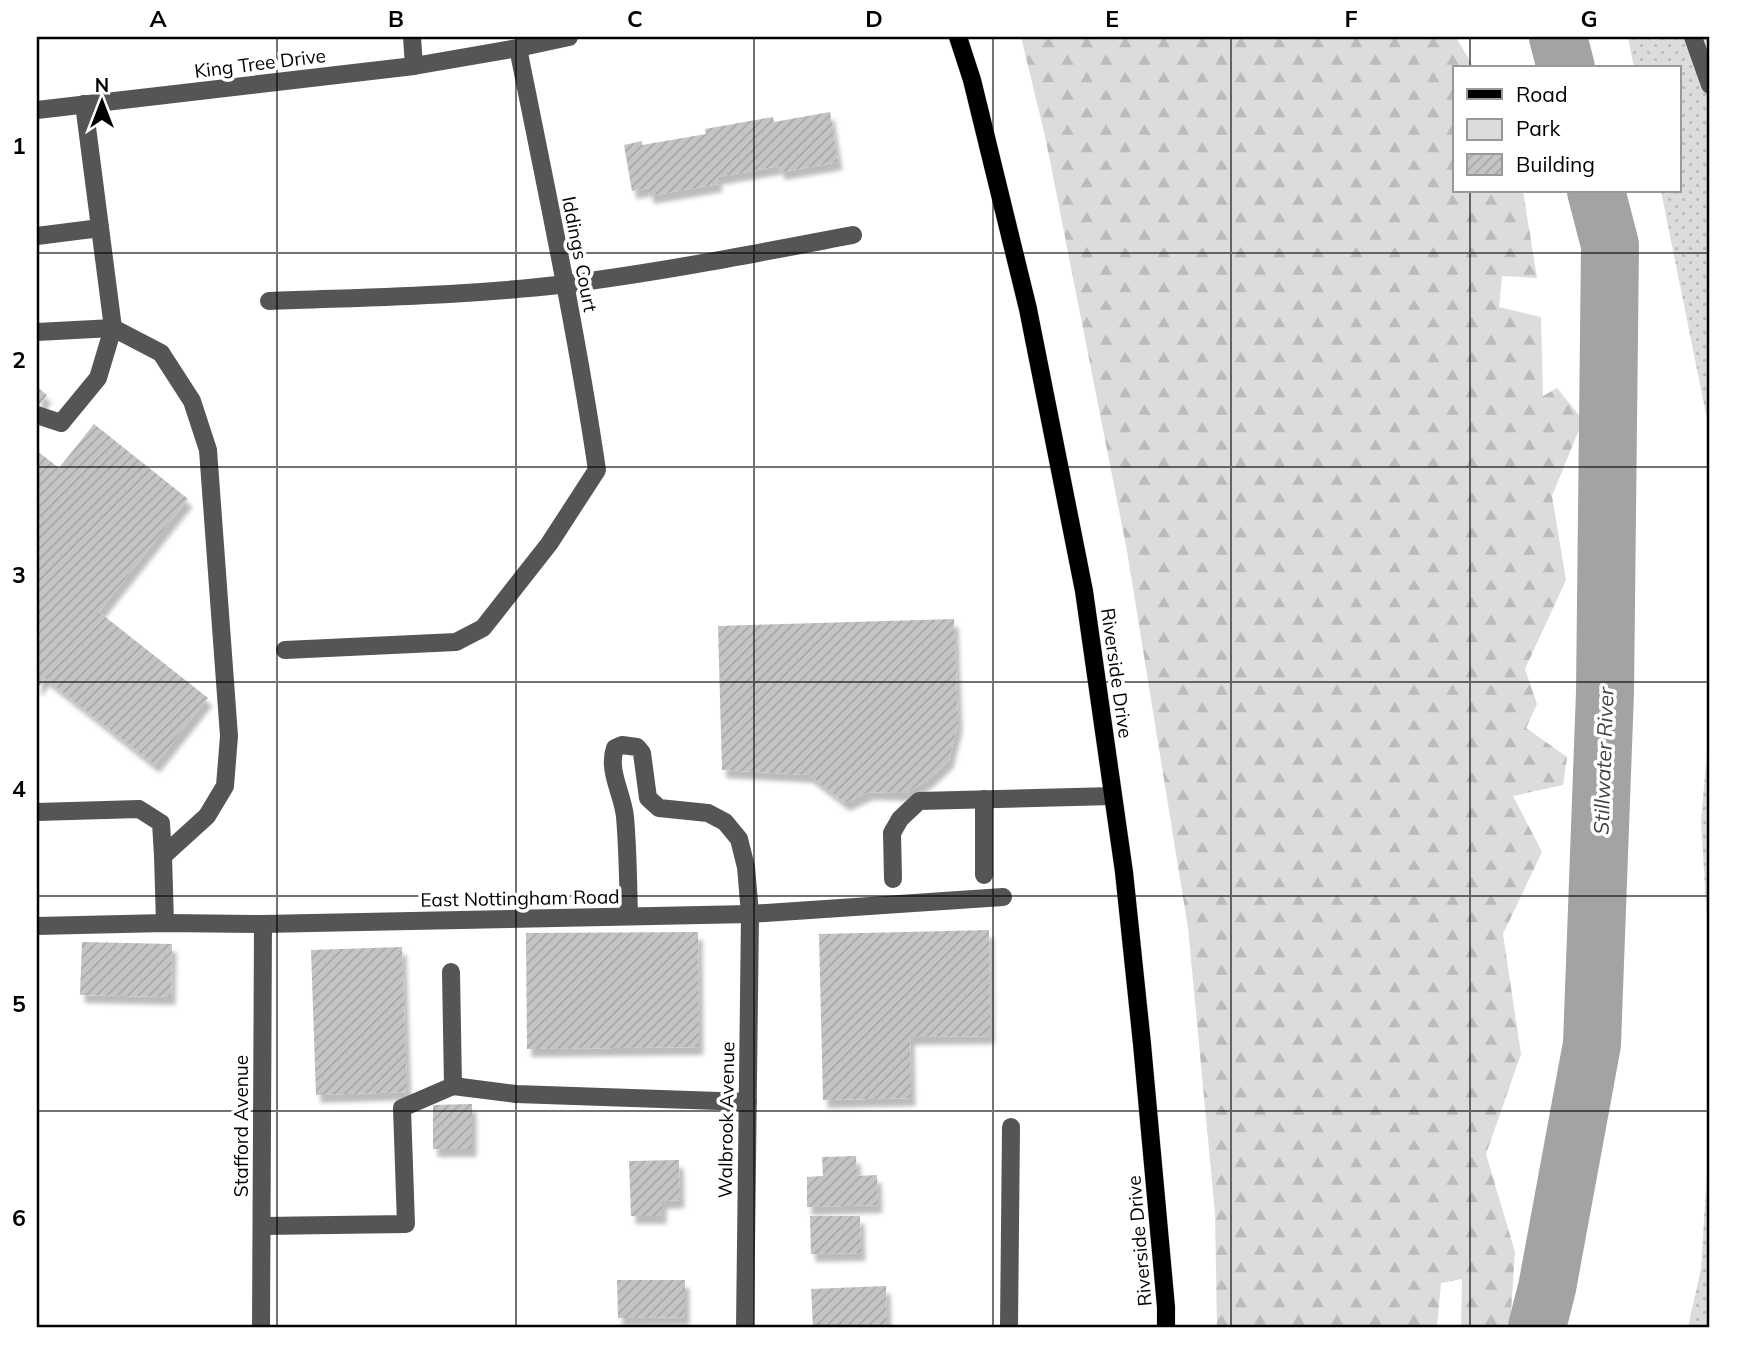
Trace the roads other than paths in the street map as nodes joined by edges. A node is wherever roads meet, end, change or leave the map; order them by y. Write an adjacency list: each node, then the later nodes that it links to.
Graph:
1 (412, 37): 6 (street)
2 (569, 37): 5 (street, King Tree Drive)
3 (958, 37): 19 (main road, Riverside Drive)
4 (1693, 37): 7 (street)
5 (518, 48): 6 (street, King Tree Drive); 13 (street, Iddings Court)
6 (414, 66): 8 (street, King Tree Drive)
7 (1710, 85)
8 (84, 104): 9 (street, King Tree Drive); 10 (street)
9 (37, 110)
10 (100, 228): 12 (street); 15 (street)
11 (853, 235): 13 (street)
12 (37, 236)
13 (565, 284): 14 (street); 18 (street, Iddings Court)
14 (269, 301)
15 (113, 328): 16 (street); 17 (street); 22 (street)
16 (37, 332)
17 (37, 415)
18 (285, 650)
19 (1113, 796): 20 (street); 39 (main road, Riverside Drive)
20 (984, 799): 23 (street); 24 (street)
21 (37, 812): 22 (street)
22 (163, 856): 28 (street)
23 (984, 874)
24 (893, 879)
25 (1003, 897): 26 (street, East Nottingham Road)
26 (750, 914): 27 (street, East Nottingham Road); 27 (street, Walbrook Avenue); 33 (street, Walbrook Avenue)
27 (629, 916): 29 (street, East Nottingham Road)
28 (165, 923): 29 (street, East Nottingham Road); 30 (street, East Nottingham Road)
29 (262, 924): 35 (street, Stafford Avenue)
30 (37, 926)
31 (451, 972): 32 (street)
32 (453, 1086): 33 (street); 35 (street)
33 (748, 1102): 37 (street, Walbrook Avenue)
34 (1011, 1127): 38 (street)
35 (262, 1226): 36 (street, Stafford Avenue)
36 (261, 1327)
37 (745, 1327)
38 (1009, 1327)
39 (1166, 1327)

